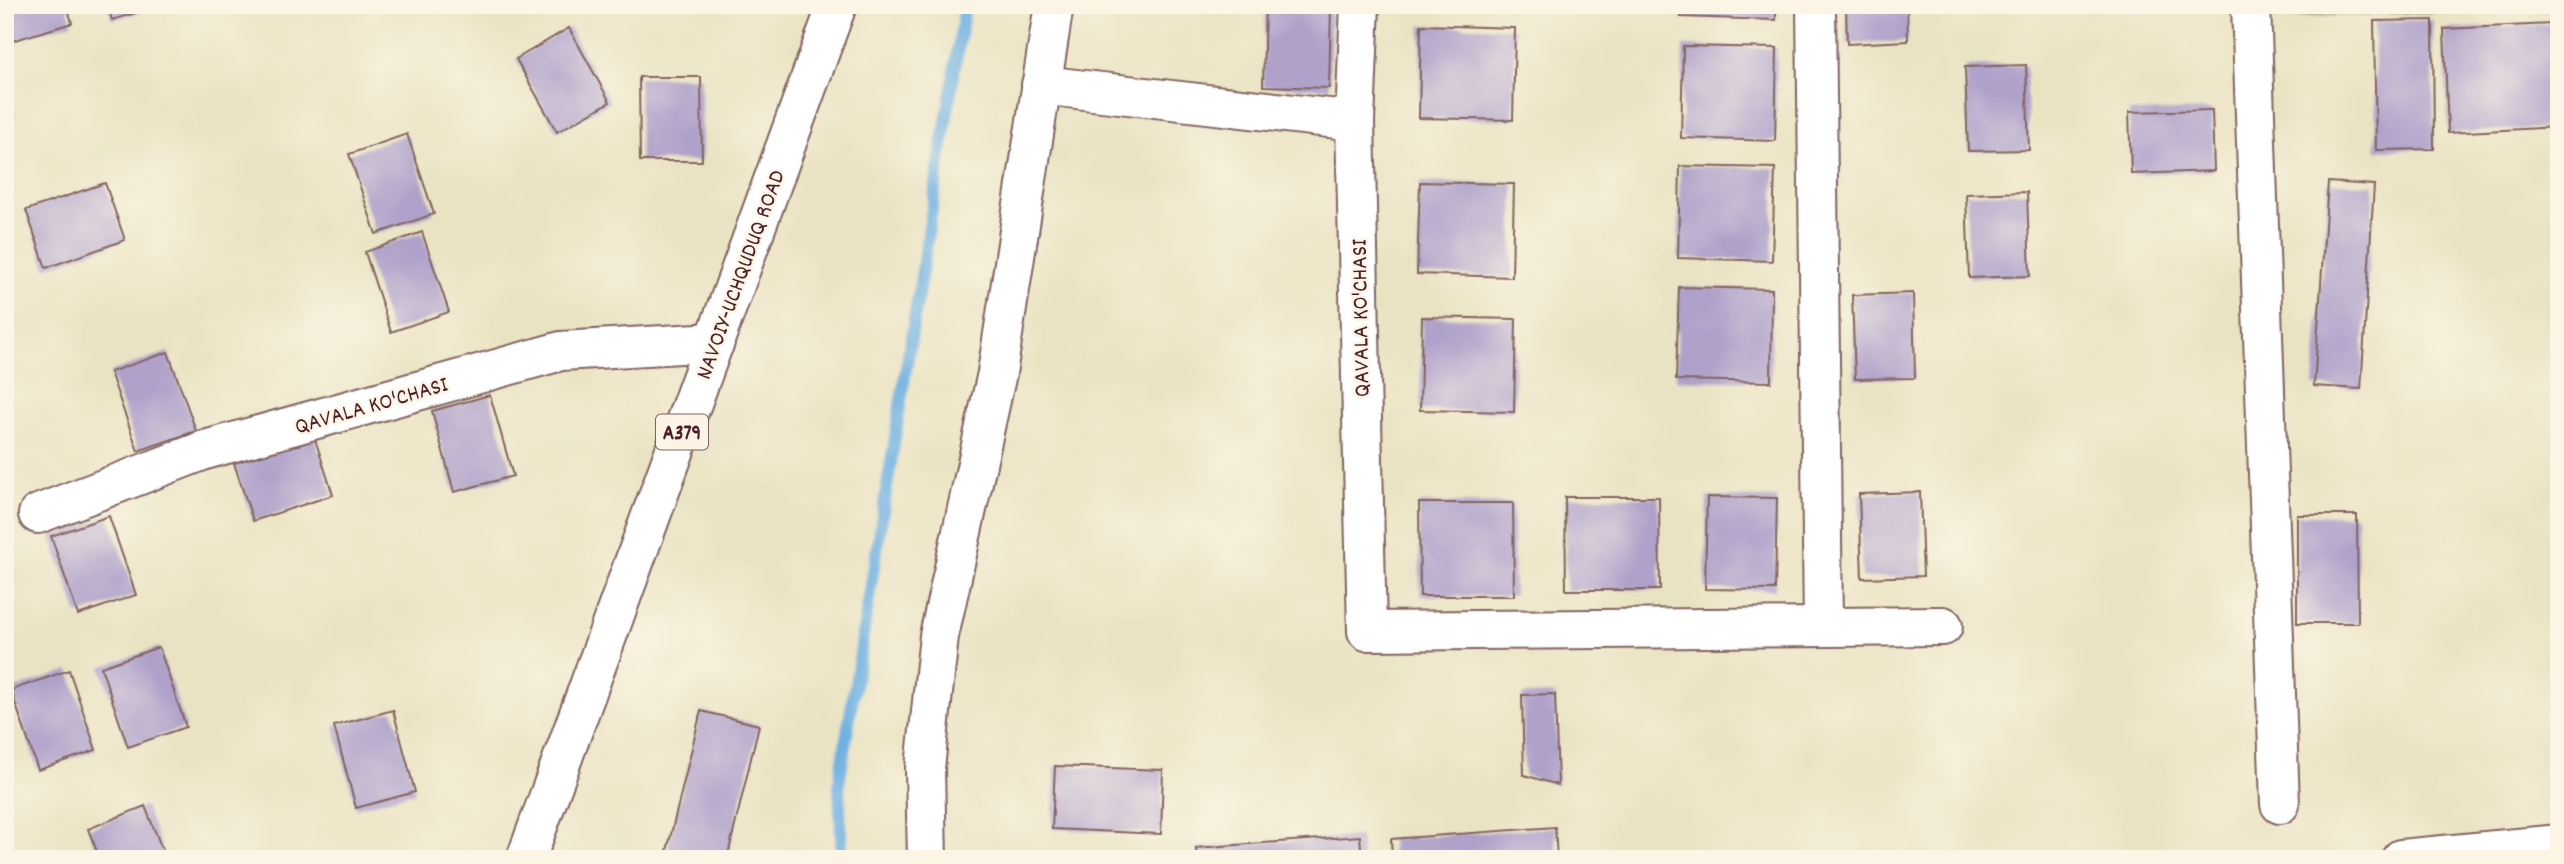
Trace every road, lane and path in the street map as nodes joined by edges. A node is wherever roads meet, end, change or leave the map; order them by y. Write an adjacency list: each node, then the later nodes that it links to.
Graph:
1 (837, 5): 8 (main road, NAVOIY-UCHQUDUQ ROAD / A379)
2 (1054, 5): 6 (main road)
3 (1360, 5): 7 (main road, QAVALA KO'CHASI)
4 (1816, 5): 11 (main road)
5 (2251, 5): 12 (main road)
6 (1041, 85): 7 (main road); 15 (main road)
7 (1355, 121): 11 (main road, QAVALA KO'CHASI)
8 (715, 342): 9 (main road, QAVALA KO'CHASI); 14 (main road, NAVOIY-UCHQUDUQ ROAD / A379)
9 (38, 514)
10 (1943, 626): 11 (main road)
11 (1823, 627)
12 (2280, 804)
13 (2559, 844): 16 (main road)
14 (526, 859)
15 (927, 859)
16 (2401, 859)

